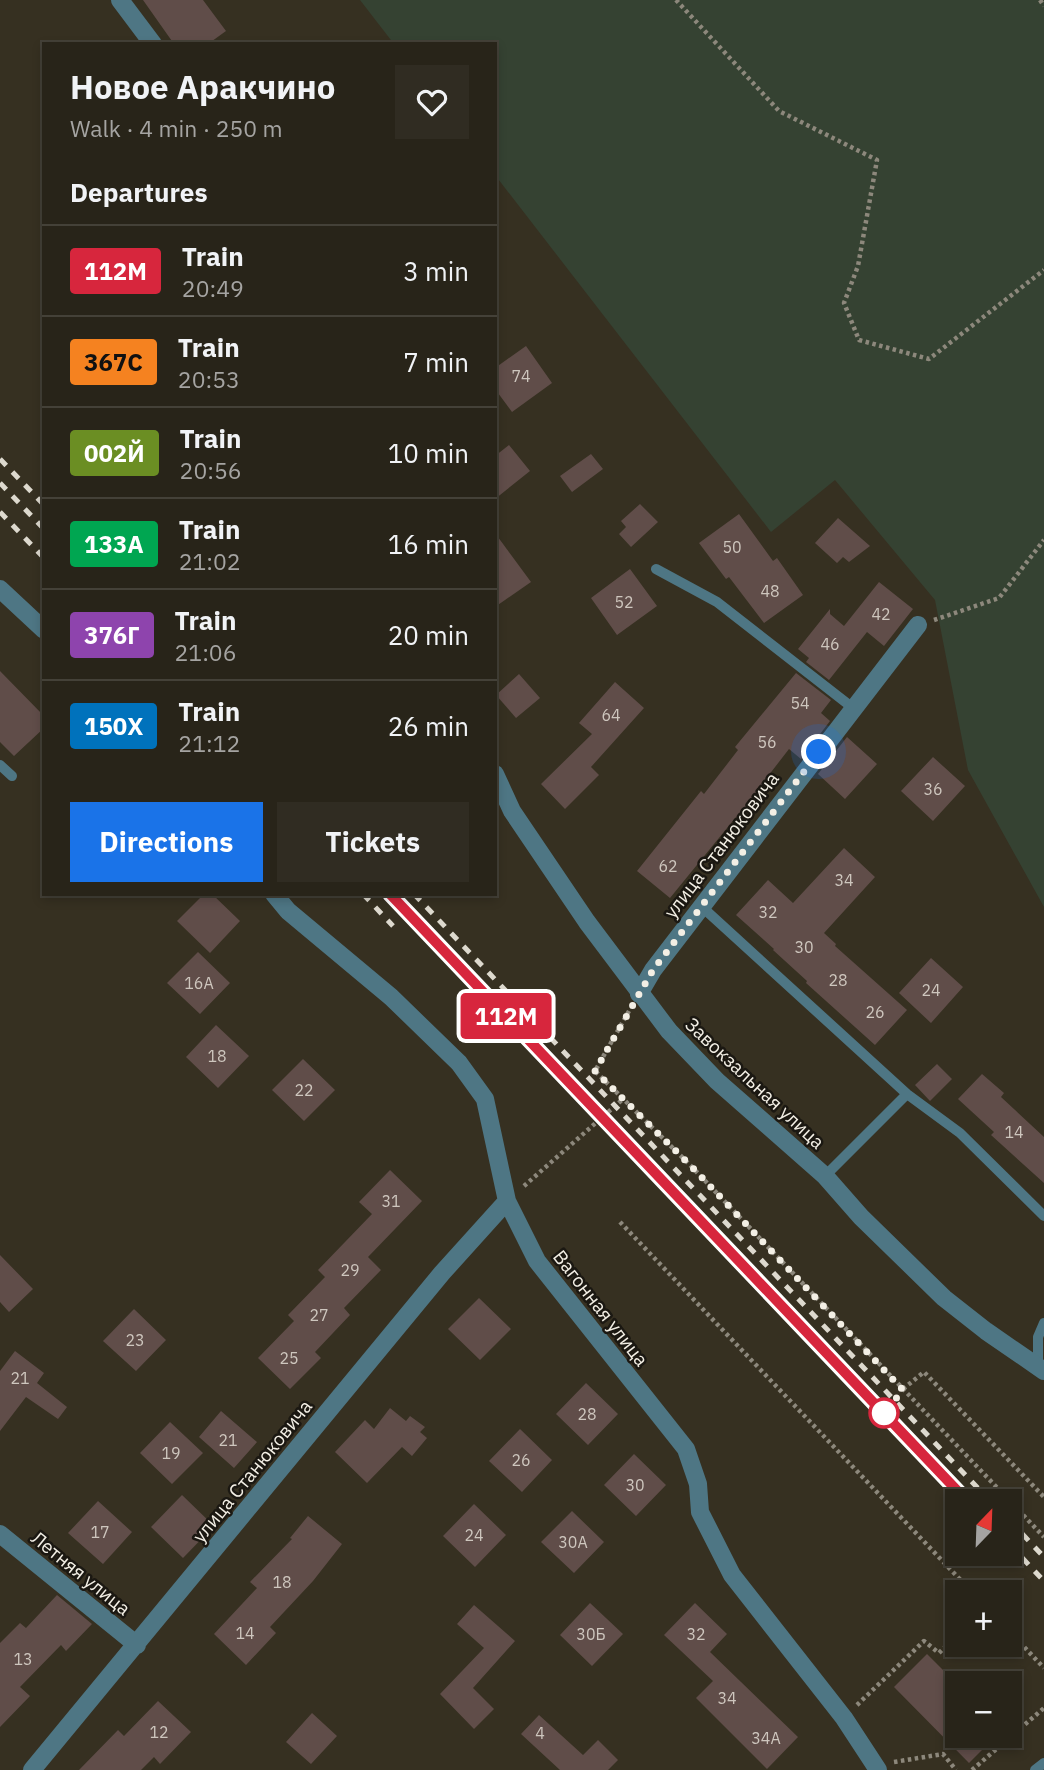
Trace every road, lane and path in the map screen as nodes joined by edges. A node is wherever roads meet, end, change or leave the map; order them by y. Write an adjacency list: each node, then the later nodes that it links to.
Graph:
1 (120, 0): 5 (street)
2 (676, 0): 6 (path)
3 (1040, 0): 4 (path)
4 (1044, 6)
5 (152, 42)
6 (1044, 270)
7 (1044, 540): 10 (path)
8 (656, 569): 12 (lane)
9 (0, 589): 11 (street)
10 (918, 625): 12 (street, улица Станюковича)
11 (42, 628)
12 (852, 708): 17 (street, улица Станюковича)
13 (0, 765): 14 (lane)
14 (12, 776)
15 (497, 778): 18 (street, Завокзальная улица)
16 (276, 896): 22 (street, Вагонная улица)
17 (701, 906): 18 (street, улица Станюковича); 19 (lane)
18 (639, 994): 20 (path); 21 (street, Завокзальная улица)
19 (907, 1094): 21 (lane); 23 (lane)
20 (623, 1099): 22 (path); 27 (path)
21 (825, 1176): 26 (street, Завокзальная улица)
22 (507, 1201): 32 (street, улица Станюковича); 37 (street, Вагонная улица)
23 (1044, 1216)
24 (620, 1223): 31 (path)
25 (1044, 1324): 26 (lane)
26 (1041, 1368)
27 (903, 1390): 28 (path); 30 (path)
28 (1044, 1497)
29 (0, 1534): 32 (street, Летняя улица)
30 (1044, 1537)
31 (961, 1580)
32 (137, 1645): 40 (street, улица Станюковича)
33 (1022, 1645): 35 (path)
34 (945, 1647): 37 (path)
35 (1044, 1668)
36 (1044, 1708): 42 (path)
37 (844, 1718): 39 (street, Вагонная улица)
38 (1044, 1763): 43 (lane)
39 (877, 1769): 41 (path)
40 (32, 1770)
41 (956, 1770)
42 (972, 1770)
43 (1035, 1770)

